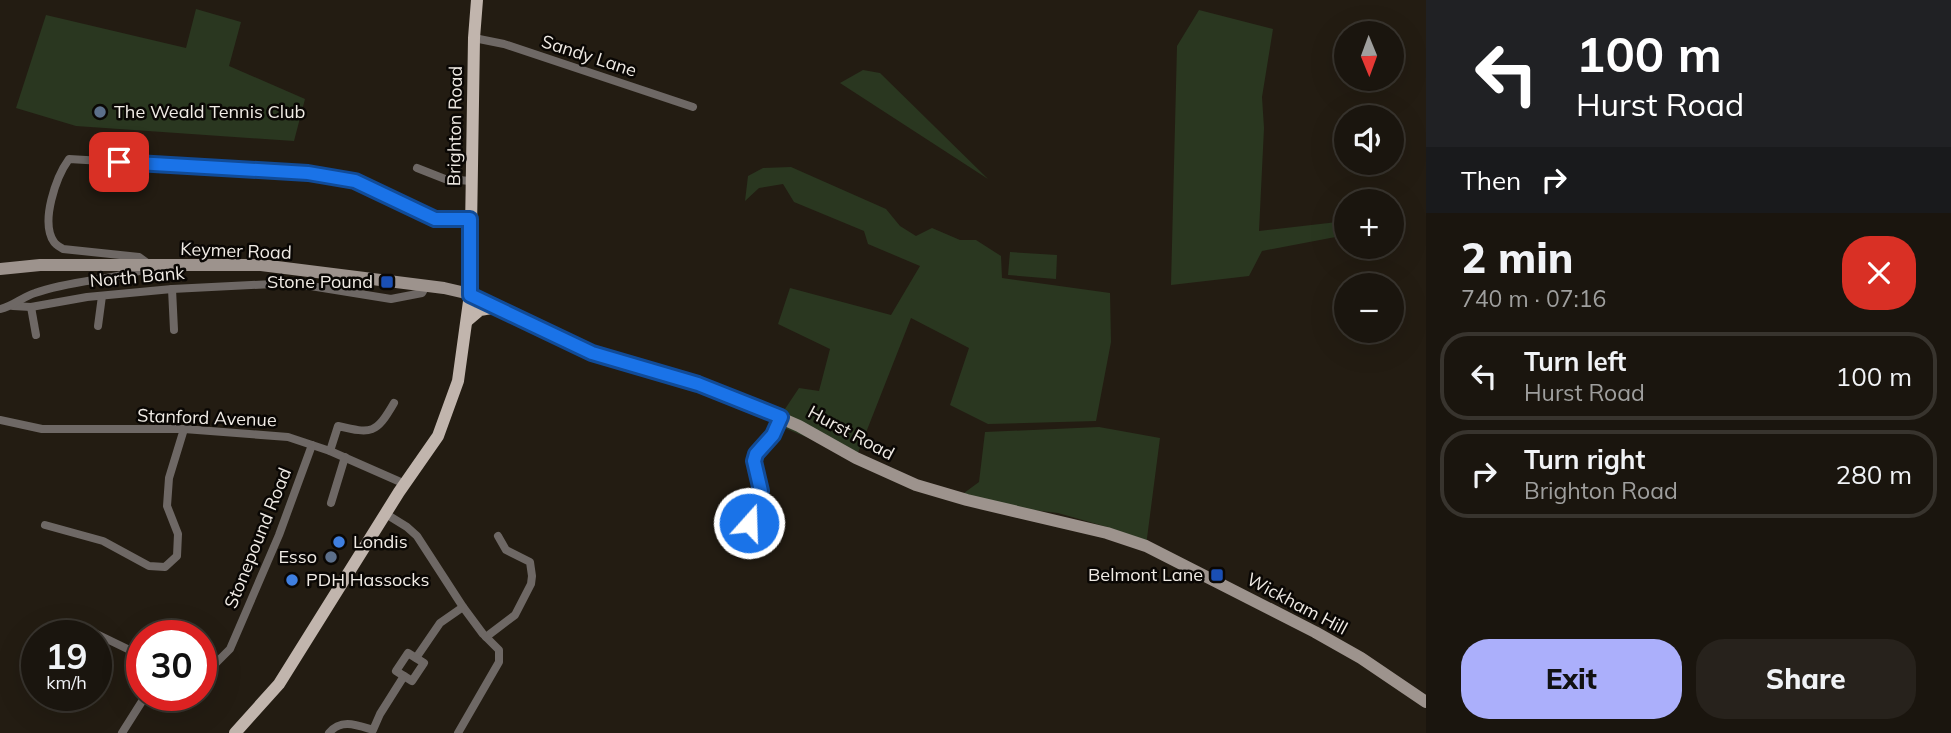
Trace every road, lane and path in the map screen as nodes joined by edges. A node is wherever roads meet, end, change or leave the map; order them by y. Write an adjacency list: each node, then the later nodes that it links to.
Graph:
1 (477, 0): 2 (main road, Brighton Road)
2 (474, 38): 3 (street, Sandy Lane); 5 (main road, Brighton Road)
3 (692, 107)
4 (417, 168): 5 (street)
5 (471, 181): 6 (main road, Brighton Road)
6 (470, 219): 7 (street); 11 (main road, Brighton Road)
7 (153, 267): 8 (main road, Keymer Road); 9 (main road, Keymer Road); 13 (street)
8 (0, 269)
9 (426, 286): 10 (street, North Bank); 11 (main road, Keymer Road)
10 (172, 289): 12 (street, North Bank); 19 (street)
11 (470, 295): 15 (main road, Hurst Road); 17 (main road, Brighton Road)
12 (102, 296): 14 (street, North Bank); 18 (street)
13 (13, 306): 14 (street, North Bank); 16 (street)
14 (31, 307): 20 (street)
15 (497, 307): 17 (main road); 22 (main road, Hurst Road)
16 (0, 309)
17 (467, 321): 28 (main road, Brighton Road)
18 (98, 326)
19 (174, 330)
20 (36, 335)
21 (394, 403): 26 (street)
22 (781, 417): 31 (street); 34 (main road, Hurst Road)
23 (0, 420): 24 (street, Stanford Avenue)
24 (184, 429): 25 (street, Stanford Avenue); 32 (street)
25 (312, 445): 26 (street, Stanford Avenue); 38 (street, Stonepound Road)
26 (330, 451): 27 (street, Stanford Avenue)
27 (345, 457): 28 (street, Stanford Avenue); 29 (street)
28 (405, 484): 30 (main road, Brighton Road)
29 (331, 503)
30 (386, 514): 35 (street); 44 (main road, Brighton Road)
31 (749, 523)
32 (45, 525)
33 (498, 536): 36 (street)
34 (1146, 546): 40 (main road, Wickham Hill)
35 (463, 607): 36 (street); 37 (street)
36 (486, 637): 46 (street)
37 (416, 658): 39 (street); 39 (street)
38 (217, 662)
39 (404, 676): 42 (street)
40 (1426, 702)
41 (136, 711): 43 (street)
42 (376, 732): 45 (street)
43 (122, 733)
44 (235, 733)
45 (329, 733)
46 (458, 733)

